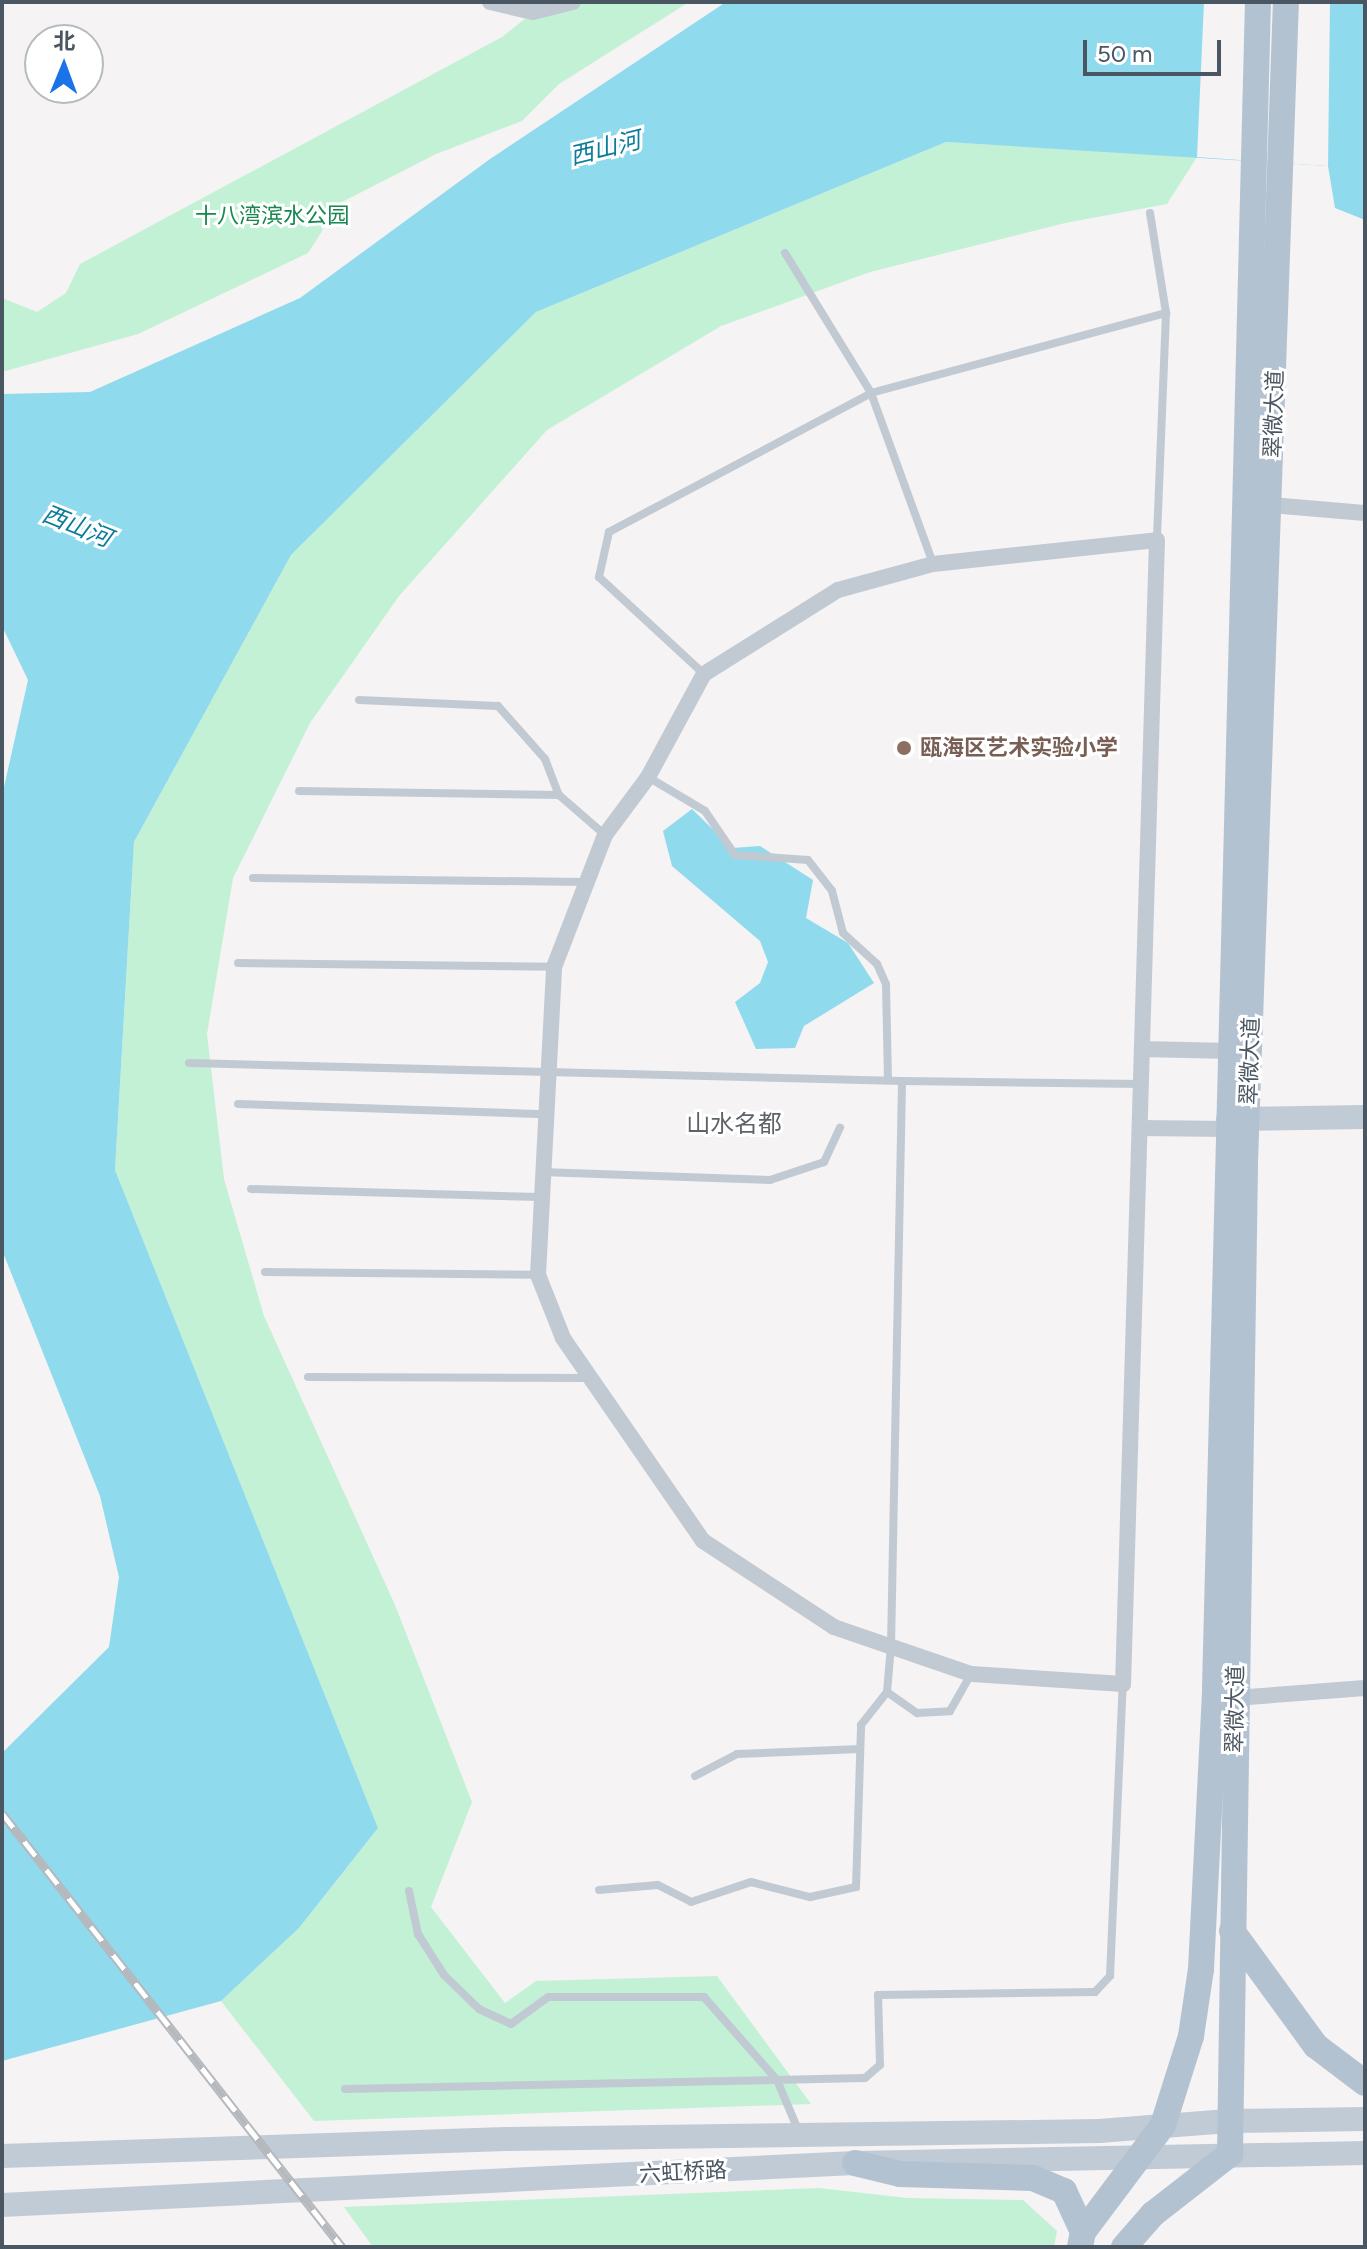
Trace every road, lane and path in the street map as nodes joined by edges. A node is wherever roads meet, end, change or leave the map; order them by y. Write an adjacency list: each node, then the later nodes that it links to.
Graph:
1 (490, 2): 2 (street)
2 (573, 2)
3 (1258, 2): 24 (main road, 翠微大道)
4 (1286, 2): 9 (main road, 翠微大道)
5 (1150, 213): 7 (lane)
6 (785, 253): 8 (lane)
7 (1166, 313): 8 (lane); 11 (lane)
8 (871, 393): 12 (lane); 13 (lane)
9 (1271, 505): 10 (street); 33 (main road, 翠微大道)
10 (1365, 513)
11 (1157, 540): 12 (street); 23 (street)
12 (933, 564): 13 (street)
13 (704, 674): 15 (street)
14 (359, 700): 17 (lane)
15 (648, 777): 18 (street); 27 (lane)
16 (299, 791): 17 (lane)
17 (559, 795): 18 (lane)
18 (605, 835): 20 (street)
19 (253, 878): 20 (lane)
20 (584, 882): 22 (street)
21 (238, 963): 22 (lane)
22 (554, 967): 26 (street)
23 (1142, 1049): 24 (street); 29 (street)
24 (1230, 1051): 33 (main road, 翠微大道)
25 (189, 1063): 26 (lane)
26 (547, 1071): 27 (lane); 31 (street)
27 (888, 1080): 28 (lane)
28 (902, 1081): 29 (lane); 43 (lane)
29 (1141, 1084): 35 (street)
30 (238, 1104): 31 (lane)
31 (544, 1114): 36 (street)
32 (1365, 1117): 33 (main road)
33 (1235, 1122): 35 (street); 48 (main road, 翠微大道); 59 (main road, 翠微大道)
34 (840, 1127): 36 (lane)
35 (1140, 1128): 45 (street)
36 (540, 1172): 38 (street)
37 (251, 1189): 38 (lane)
38 (540, 1197): 40 (street)
39 (265, 1272): 40 (lane)
40 (538, 1275): 42 (street)
41 (308, 1377): 42 (lane)
42 (590, 1378): 43 (street)
43 (891, 1646): 44 (street); 47 (lane)
44 (971, 1674): 45 (street); 47 (lane)
45 (1123, 1684): 54 (lane)
46 (1365, 1688): 48 (street)
47 (887, 1692): 49 (lane)
48 (1235, 1698): 53 (main road, 翠微大道)
49 (860, 1749): 50 (lane); 51 (lane)
50 (695, 1776)
51 (599, 1890)
52 (409, 1891): 54 (lane)
53 (1231, 1929): 55 (main road); 58 (main road, 翠微大道)
54 (777, 2080): 56 (lane); 60 (lane)
55 (1365, 2083)
56 (345, 2089)
57 (1365, 2119): 58 (main road, 六虹桥路)
58 (1229, 2121): 59 (main road, 六虹桥路); 62 (main road, 翠微大道)
59 (1163, 2125): 60 (main road, 六虹桥路); 64 (main road, 翠微大道)
60 (800, 2133): 63 (main road, 六虹桥路)
61 (1365, 2153): 62 (main road, 六虹桥路)
62 (1230, 2154): 64 (main road, 六虹桥路); 68 (main road)
63 (2, 2156)
64 (1140, 2158): 65 (main road, 六虹桥路); 67 (main road, 翠微大道)
65 (855, 2163): 66 (main road, 六虹桥路); 67 (main road)
66 (2, 2205)
67 (1081, 2240)
68 (1124, 2247)

